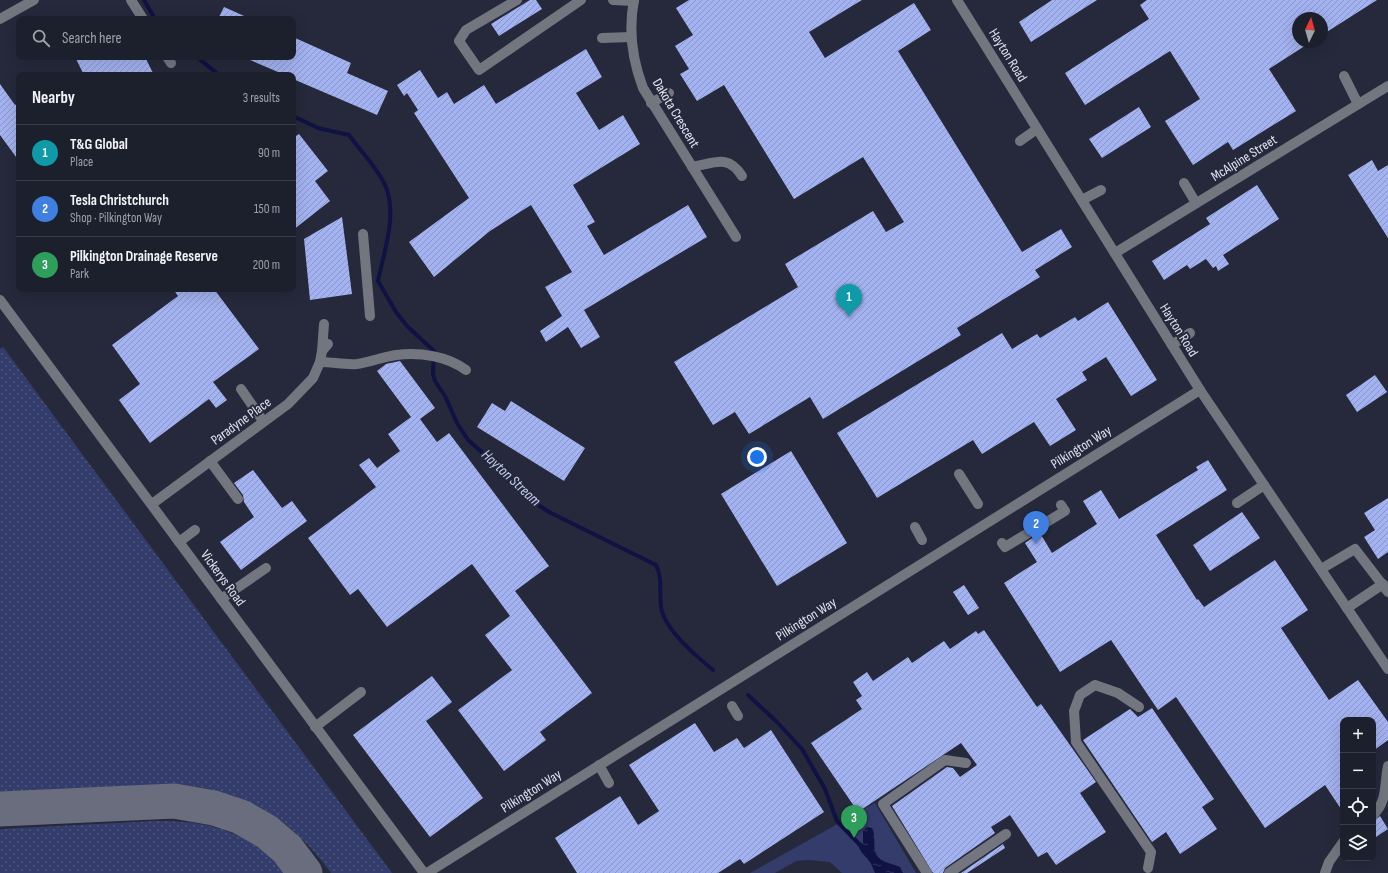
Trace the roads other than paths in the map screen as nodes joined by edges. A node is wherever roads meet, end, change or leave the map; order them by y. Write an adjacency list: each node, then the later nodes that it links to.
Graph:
1 (34, 0): 11 (street)
2 (130, 0): 10 (street)
3 (517, 0): 4 (street)
4 (581, 0): 5 (street); 9 (street)
5 (588, 0)
6 (614, 0): 8 (street)
7 (957, 0): 19 (street, Hayton Road)
8 (634, 1): 12 (street, Dakota Crescent)
9 (565, 2)
10 (140, 16)
11 (0, 19)
12 (631, 37): 13 (street); 17 (street, Dakota Crescent)
13 (602, 38)
14 (1344, 76): 18 (street)
15 (1388, 86): 18 (street, McAlpine Street)
16 (670, 93): 17 (street)
17 (651, 103): 21 (street, Dakota Crescent)
18 (1358, 104): 26 (street, McAlpine Street)
19 (1037, 129): 20 (street); 25 (street, Hayton Road)
20 (1020, 141)
21 (692, 167): 22 (street); 28 (street, Dakota Crescent)
22 (742, 176)
23 (1184, 183): 26 (street)
24 (1101, 190): 25 (street)
25 (1082, 200): 29 (street, Hayton Road)
26 (1196, 203): 29 (street, McAlpine Street)
27 (363, 234): 31 (street)
28 (736, 237)
29 (1115, 254): 34 (street, Hayton Road)
30 (0, 300): 45 (street, Vickerys Road)
31 (370, 316)
32 (324, 324): 35 (street, Paradyne Place)
33 (1190, 333): 34 (street)
34 (1172, 345): 38 (street, Hayton Road)
35 (320, 362): 36 (street); 39 (street, Paradyne Place)
36 (466, 370)
37 (241, 389): 39 (street)
38 (1200, 390): 42 (street, Hayton Road); 65 (street, Pilkington Way)
39 (263, 421): 40 (street, Paradyne Place)
40 (210, 460): 43 (street); 45 (street, Paradyne Place)
41 (959, 474): 46 (street)
42 (1264, 485): 44 (street); 54 (street, Hayton Road)
43 (238, 499)
44 (1237, 503)
45 (152, 504): 51 (street, Vickerys Road)
46 (978, 504)
47 (1061, 505): 52 (street)
48 (915, 527): 50 (street)
49 (195, 530): 51 (street)
50 (922, 540)
51 (179, 542): 56 (street, Vickerys Road)
52 (1002, 543)
53 (266, 568): 56 (street)
54 (1321, 569): 55 (street); 57 (street, Hayton Road)
55 (1386, 588): 57 (street)
56 (221, 599): 63 (street, Vickerys Road)
57 (1347, 608): 58 (street, Hayton Road)
58 (1388, 669)
59 (361, 692): 63 (street)
60 (732, 706): 62 (street)
61 (1139, 707): 71 (street)
62 (738, 716)
63 (315, 727): 72 (street, Vickerys Road)
64 (966, 763): 73 (street)
65 (599, 765): 67 (street); 72 (street, Pilkington Way)
66 (1388, 766): 68 (street)
67 (609, 783)
68 (1376, 812)
69 (1006, 834): 74 (street)
70 (1340, 846): 75 (street)
71 (1148, 868)
72 (426, 873)
73 (927, 873)
74 (949, 873)
75 (1325, 873)

